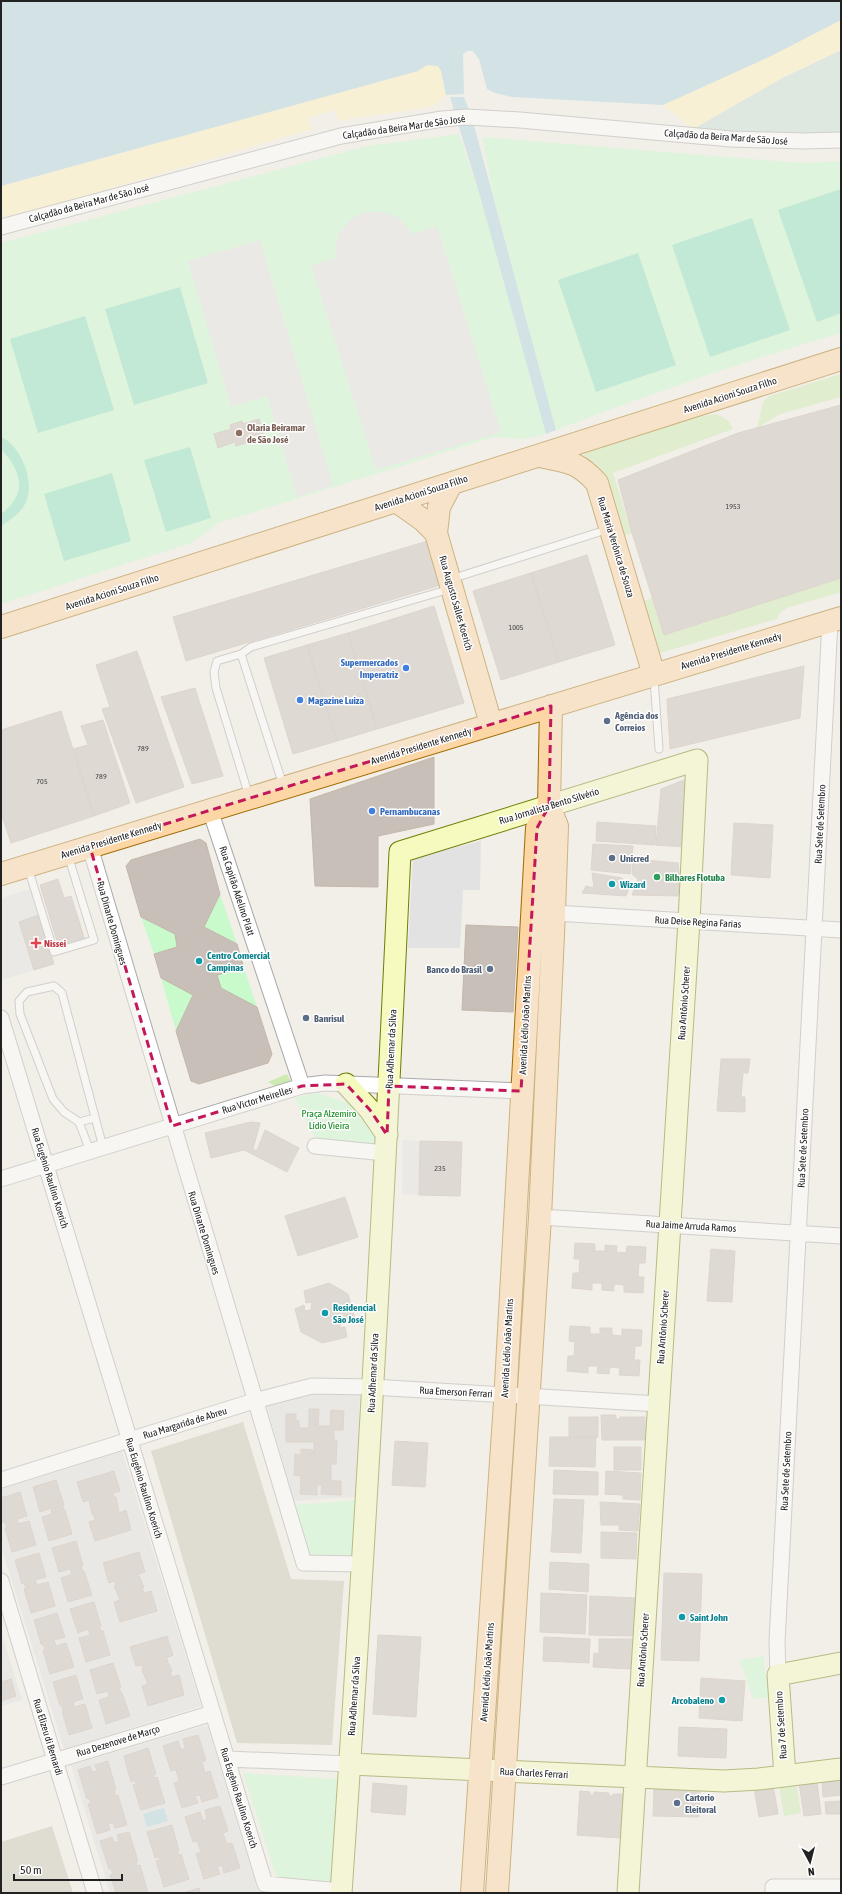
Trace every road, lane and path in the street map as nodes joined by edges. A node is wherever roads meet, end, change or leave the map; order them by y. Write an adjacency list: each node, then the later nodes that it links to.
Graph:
1 (841, 140): 2 (street, Calçadão da Beira Mar de São José)
2 (1, 227)
3 (841, 359): 4 (main road, Avenida Acioni Souza Filho)
4 (538, 456): 5 (main road, Avenida Acioni Souza Filho); 7 (main road, Rua Maria Verônica de Souza)
5 (451, 484): 6 (main road, Avenida Acioni Souza Filho); 8 (main road, Rua Augusto Salles Koerich)
6 (396, 501): 8 (main road); 11 (main road, Avenida Acioni Souza Filho)
7 (610, 529): 9 (lane); 13 (main road, Rua Maria Verônica de Souza)
8 (436, 533): 9 (main road, Rua Augusto Salles Koerich)
9 (450, 584): 12 (lane); 15 (main road, Rua Augusto Salles Koerich)
10 (836, 619): 13 (main road, Avenida Presidente Kennedy); 29 (street, Rua Sete de Setembro)
11 (1, 627)
12 (241, 654): 18 (lane); 19 (lane)
13 (654, 675): 14 (main road, Avenida Presidente Kennedy); 16 (lane)
14 (551, 706): 15 (main road, Avenida Presidente Kennedy); 20 (main road, Avenida Lédio João Martins)
15 (491, 724): 18 (main road, Avenida Presidente Kennedy)
16 (659, 750)
17 (697, 760): 20 (street, Rua Jornalista Bento Silvério); 28 (street, Rua Antônio Scherer)
18 (284, 788): 19 (main road, Avenida Presidente Kennedy)
19 (250, 798): 21 (main road, Avenida Presidente Kennedy)
20 (549, 806): 23 (street, Rua Jornalista Bento Silvério); 27 (main road, Avenida Lédio João Martins); 35 (main road, Avenida Lédio João Martins)
21 (210, 810): 22 (main road, Avenida Presidente Kennedy); 33 (street, Rua Capitão Adelino Platt)
22 (90, 847): 24 (main road, Avenida Presidente Kennedy); 38 (street, Rua Dinarte Domingues)
23 (400, 852): 34 (street, Rua Adhemar da Silva)
24 (68, 854): 25 (main road, Avenida Presidente Kennedy); 25 (lane)
25 (28, 866): 26 (main road, Avenida Presidente Kennedy)
26 (1, 874)
27 (554, 913): 28 (street, Rua Deise Regina Farias); 44 (main road, Avenida Lédio João Martins)
28 (689, 921): 29 (street, Rua Deise Regina Farias); 45 (street, Rua Antônio Scherer)
29 (814, 928): 30 (street, Rua Deise Regina Farias); 46 (street, Rua Sete de Setembro)
30 (841, 930)
31 (1, 1018): 42 (street, Rua Eugênio Raulino Koerich)
32 (346, 1084): 33 (street, Rua Victor Meirelles); 34 (street, Rua Victor Meirelles); 39 (street)
33 (302, 1086): 38 (street, Rua Victor Meirelles)
34 (389, 1086): 35 (street, Rua Victor Meirelles); 39 (street, Rua Adhemar da Silva)
35 (521, 1091): 49 (main road, Avenida Lédio João Martins)
36 (95, 1118): 37 (lane); 37 (lane); 41 (lane)
37 (79, 1122): 41 (lane)
38 (172, 1126): 41 (street, Rua Victor Meirelles); 51 (street, Rua Dinarte Domingues)
39 (386, 1144): 40 (street); 48 (street, Rua Adhemar da Silva)
40 (315, 1146)
41 (96, 1149): 42 (street, Rua Victor Meirelles)
42 (46, 1165): 43 (street, Rua Victor Meirelles); 53 (street, Rua Eugênio Raulino Koerich)
43 (1, 1179)
44 (540, 1217): 45 (street, Rua Jaime Arruda Ramos); 50 (main road, Avenida Lédio João Martins)
45 (670, 1225): 46 (street, Rua Jaime Arruda Ramos); 52 (street, Rua Antônio Scherer)
46 (799, 1233): 47 (street, Rua Jaime Arruda Ramos); 58 (street, Rua Sete de Setembro)
47 (841, 1236)
48 (372, 1387): 49 (street, Rua Emerson Ferrari); 51 (street, Rua Emerson Ferrari); 55 (street, Rua Adhemar da Silva)
49 (505, 1395): 50 (street, Rua Emerson Ferrari); 64 (main road, Avenida Lédio João Martins)
50 (528, 1396): 52 (street, Rua Emerson Ferrari); 65 (main road, Avenida Lédio João Martins)
51 (254, 1401): 53 (street, Rua Margarida de Abreu); 55 (street, Rua Dinarte Domingues)
52 (659, 1404): 68 (street, Rua Antônio Scherer)
53 (130, 1440): 54 (street, Rua Margarida de Abreu); 59 (street, Rua Eugênio Raulino Koerich)
54 (1, 1480)
55 (362, 1564): 62 (street, Rua Adhemar da Silva)
56 (1, 1580): 61 (street, Rua Elizeu di Bernardi)
57 (841, 1663): 58 (street)
58 (778, 1675): 66 (street, Rua 7 de Setembro)
59 (212, 1712): 60 (street, Rua Eugênio Raulino Koerich); 61 (street, Rua Dezenove de Março)
60 (227, 1758): 62 (street, Rua Charles Ferrari); 71 (street, Rua Eugênio Raulino Koerich)
61 (55, 1761): 67 (street, Rua Dezenove de Março); 72 (street, Rua Elizeu di Bernardi)
62 (350, 1764): 64 (street, Rua Charles Ferrari); 71 (street, Rua Adhemar da Silva)
63 (841, 1769): 66 (street, Rua Charles Ferrari)
64 (480, 1770): 65 (street, Rua Charles Ferrari); 73 (main road, Avenida Lédio João Martins)
65 (505, 1771): 68 (street, Rua Charles Ferrari); 74 (main road, Avenida Lédio João Martins)
66 (785, 1776): 68 (street, Rua Charles Ferrari)
67 (1, 1777)
68 (635, 1778): 75 (street, Rua Antônio Scherer)
69 (841, 1887): 70 (street)
70 (773, 1890)
71 (341, 1892)
72 (95, 1893)
73 (472, 1893)
74 (497, 1893)
75 (628, 1893)

